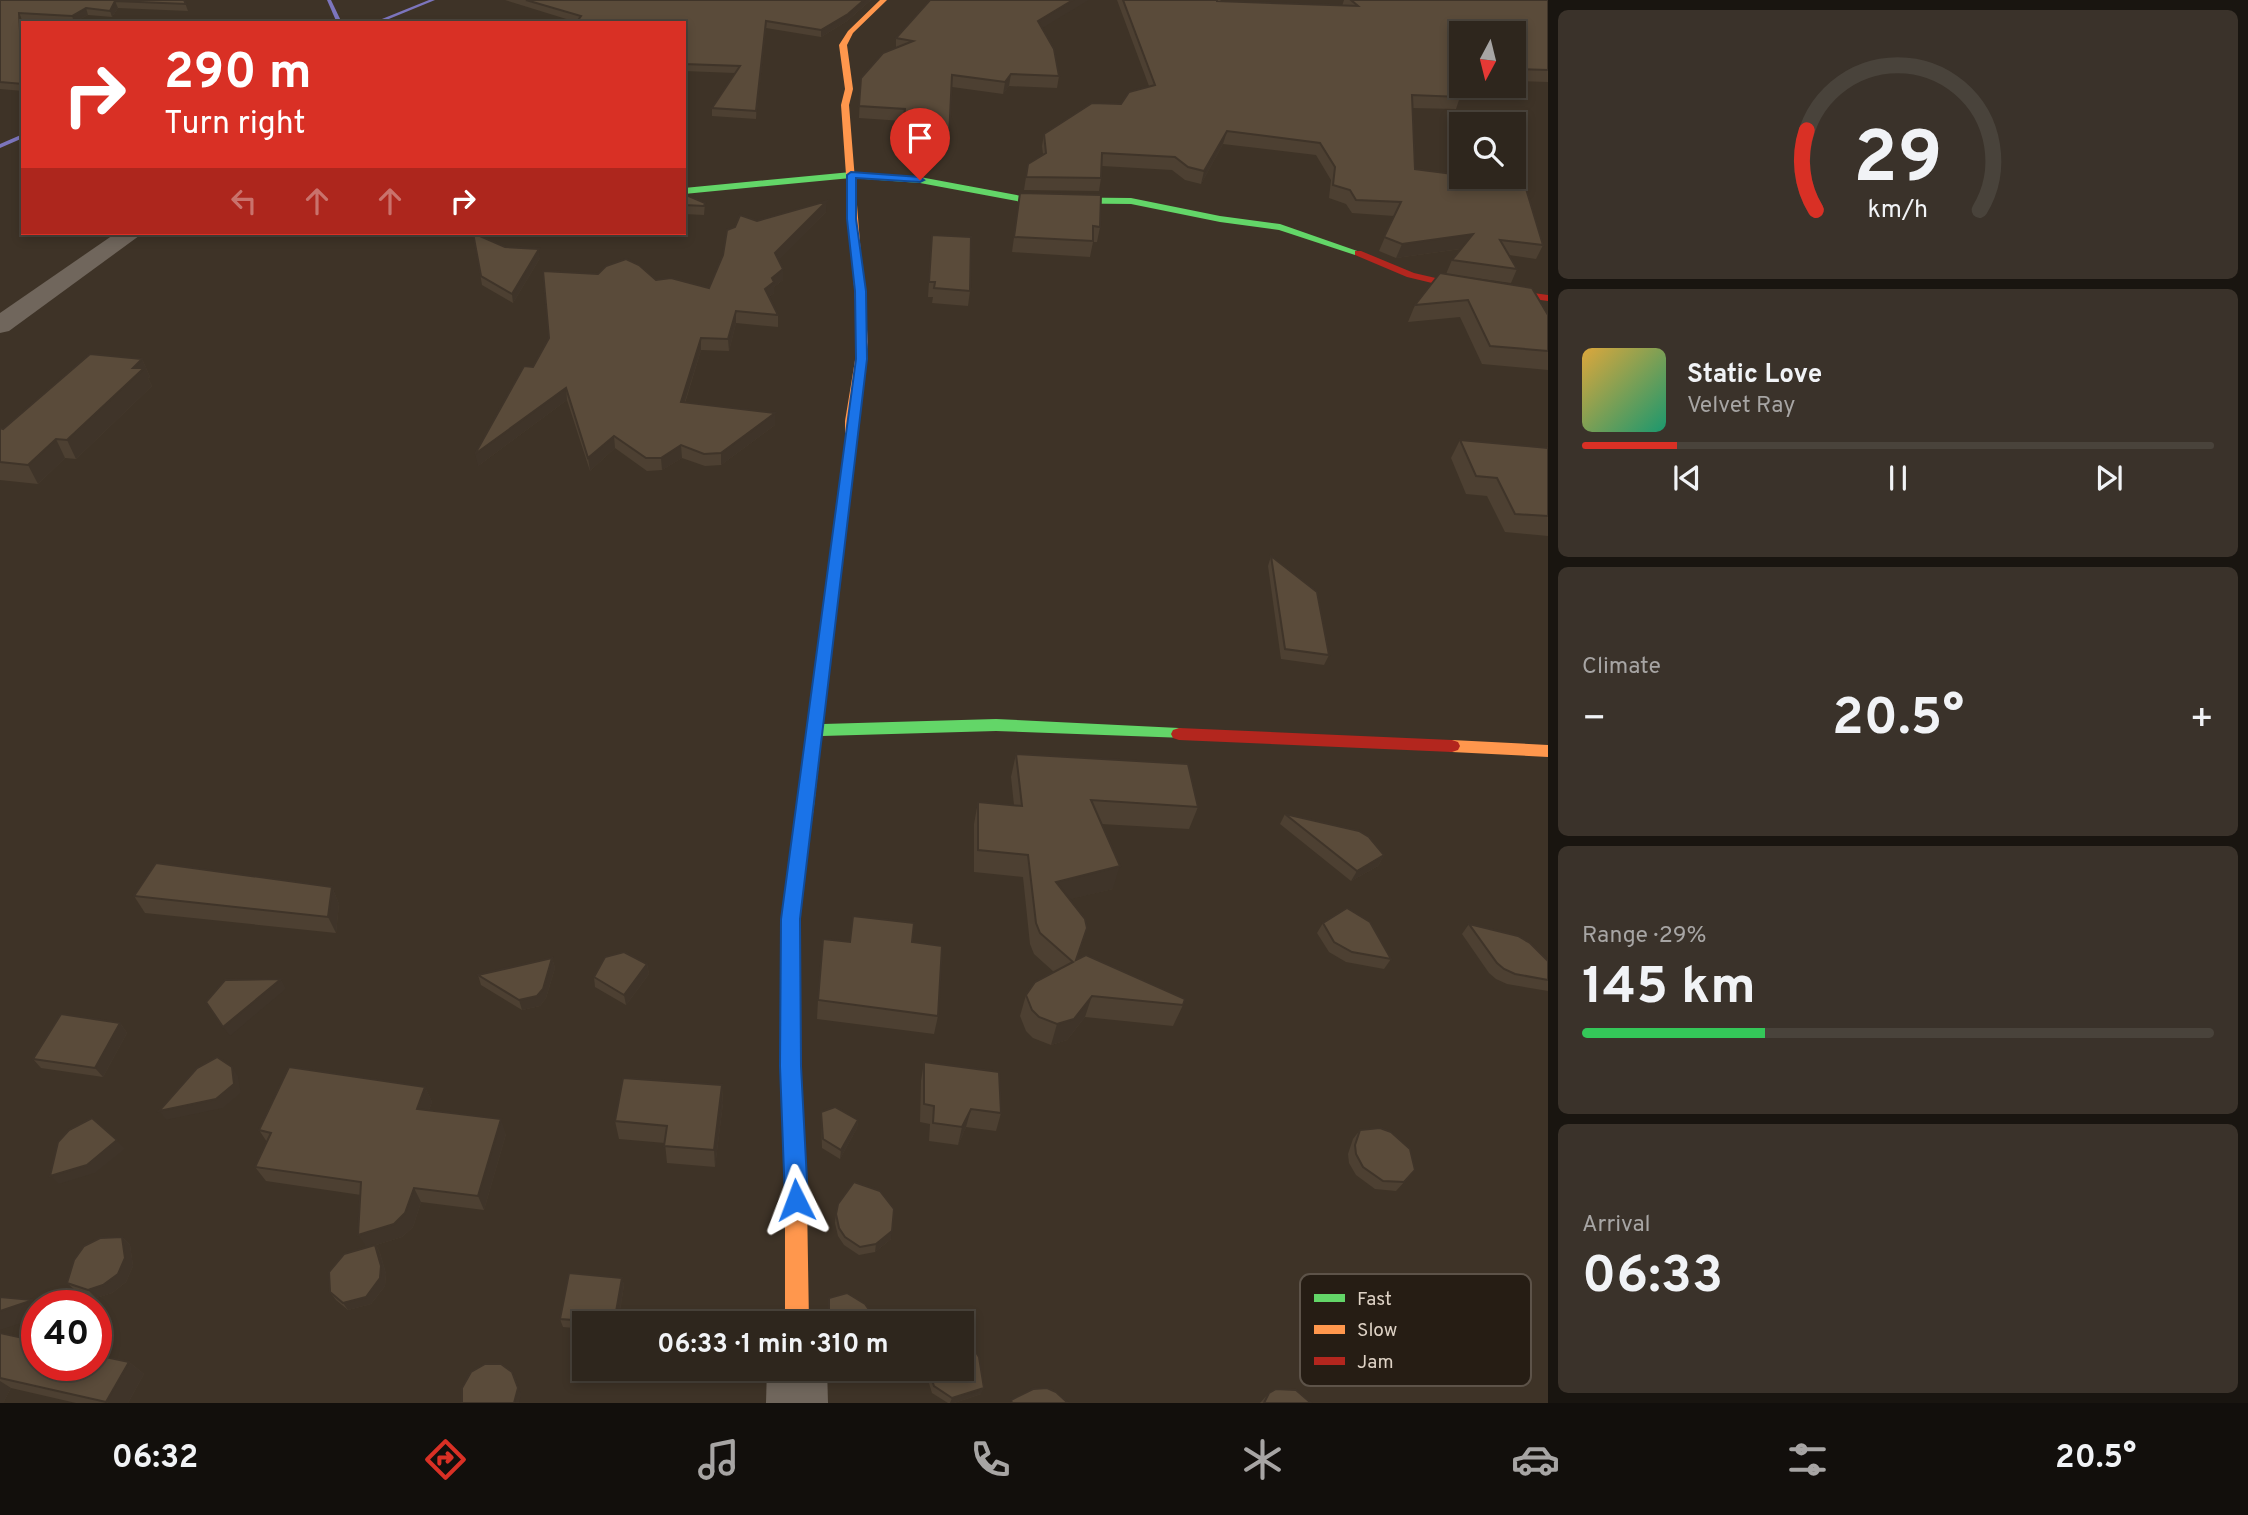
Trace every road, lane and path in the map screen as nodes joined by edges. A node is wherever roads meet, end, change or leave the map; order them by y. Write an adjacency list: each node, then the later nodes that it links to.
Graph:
1 (884, 0): 2 (street)
2 (851, 175): 3 (street); 5 (street); 7 (street)
3 (686, 191)
4 (128, 235): 6 (street)
5 (1548, 298)
6 (0, 326)
7 (815, 730): 8 (street); 9 (street)
8 (1548, 751)
9 (797, 1311)
10 (797, 1381): 11 (street)
11 (797, 1403)

